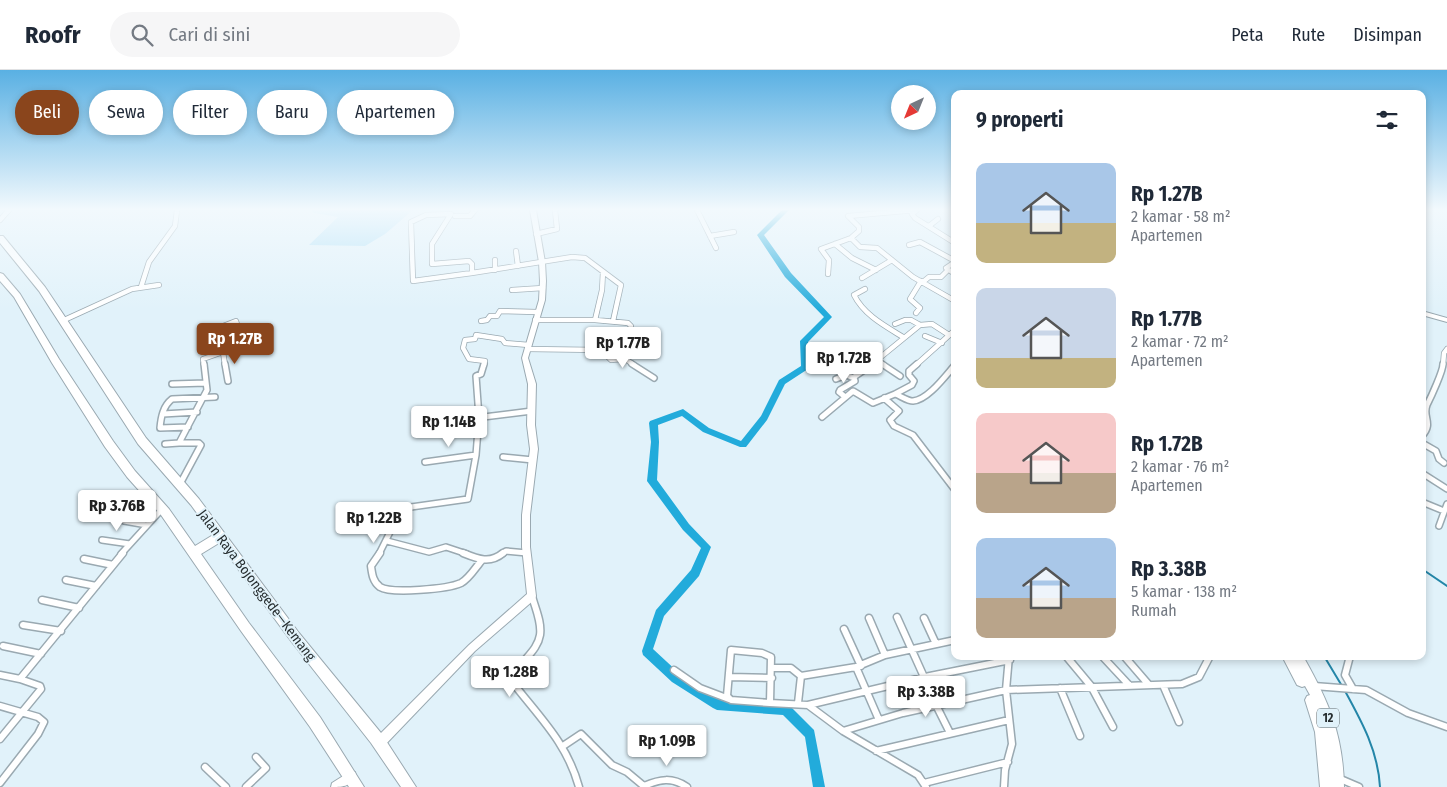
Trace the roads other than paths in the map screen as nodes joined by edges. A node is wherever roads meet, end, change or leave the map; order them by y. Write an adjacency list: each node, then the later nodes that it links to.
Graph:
1 (4, 243): 43 (highway, Jalan Raya Bojonggede—Kemang)
2 (162, 243): 31 (street)
3 (412, 243): 25 (street)
4 (432, 243): 25 (street)
5 (538, 243): 17 (street)
6 (714, 243): 12 (street)
7 (857, 243): 16 (street)
8 (915, 243): 11 (street)
9 (923, 243): 14 (street)
10 (836, 244): 21 (street); 26 (street)
11 (909, 245)
12 (716, 248)
13 (516, 251): 19 (street)
14 (951, 259)
15 (495, 260): 20 (street)
16 (892, 260): 21 (street); 29 (street)
17 (542, 262): 19 (street); 23 (street); 32 (street)
18 (951, 264): 22 (street)
19 (518, 266): 20 (street)
20 (495, 270): 25 (street)
21 (876, 270): 28 (street)
22 (948, 270): 24 (street); 29 (street)
23 (603, 272): 39 (street); 42 (street)
24 (951, 272)
25 (472, 273)
26 (828, 274)
27 (0, 276): 92 (highway)
28 (862, 278)
29 (922, 282): 35 (street); 36 (street)
30 (159, 284): 31 (street)
31 (141, 287): 43 (street)
32 (543, 288): 34 (street); 38 (street)
33 (865, 289): 48 (street)
34 (512, 290)
35 (951, 299)
36 (916, 313)
37 (1426, 314): 40 (street)
38 (536, 316): 39 (street); 41 (street); 50 (street)
39 (595, 320): 42 (street)
40 (1447, 320)
41 (481, 321)
42 (613, 321): 53 (street)
43 (62, 322): 87 (highway, Jalan Raya Bojonggede—Kemang)
44 (895, 324): 45 (street)
45 (920, 325): 47 (street); 48 (street)
46 (925, 336): 49 (street)
47 (949, 336): 49 (street)
48 (903, 338): 54 (street)
49 (943, 343): 63 (street)
50 (528, 347): 53 (street); 70 (street); 73 (street)
51 (1447, 349): 69 (street)
52 (223, 352): 52 (street); 60 (street); 61 (street)
53 (624, 358): 57 (street)
54 (877, 360): 56 (street); 58 (street)
55 (951, 369): 63 (street)
56 (900, 376)
57 (654, 378)
58 (854, 378): 59 (street); 64 (street)
59 (836, 379)
60 (228, 381)
61 (206, 383): 62 (street); 65 (street)
62 (172, 384)
63 (894, 394): 67 (street)
64 (844, 396): 67 (street); 74 (street)
65 (205, 397): 66 (street); 71 (street); 72 (street)
66 (215, 397)
67 (884, 398): 88 (street)
68 (1426, 407): 77 (street)
69 (1426, 407)
70 (532, 411): 73 (street); 83 (street)
71 (197, 412): 72 (street); 76 (street)
72 (163, 414): 76 (street)
73 (479, 417): 75 (street); 81 (street)
74 (822, 417)
75 (427, 424)
76 (188, 427): 79 (street)
77 (1426, 433)
78 (165, 444): 79 (street)
79 (179, 444): 87 (street)
80 (1426, 445): 85 (street)
81 (476, 454): 84 (street); 99 (street)
82 (503, 457): 83 (street)
83 (534, 460): 102 (street)
84 (425, 462)
85 (1444, 463)
86 (1426, 476): 89 (street)
87 (180, 485): 97 (highway, Jalan Raya Bojonggede—Kemang)
88 (951, 485)
89 (1447, 489)
90 (1426, 504): 93 (street)
91 (1447, 504): 93 (street)
92 (162, 509): 95 (street); 101 (highway)
93 (1444, 511): 96 (street)
94 (124, 521): 95 (street)
95 (147, 525): 100 (street)
96 (1439, 526)
97 (221, 536): 101 (highway); 168 (highway, Jalan Raya Bojonggede—Kemang)
98 (102, 540): 100 (street)
99 (387, 541): 104 (street); 104 (street)
100 (130, 544): 105 (street)
101 (193, 553): 174 (highway)
102 (527, 554): 104 (street); 108 (street)
103 (84, 559): 105 (street)
104 (482, 560)
105 (113, 565): 107 (street)
106 (66, 580): 107 (street)
107 (96, 586): 110 (street)
108 (532, 596): 168 (street); 169 (street)
109 (42, 600): 110 (street)
110 (79, 608): 116 (street)
111 (897, 617): 120 (street)
112 (869, 618): 122 (street)
113 (924, 618): 118 (street)
114 (23, 625): 116 (street)
115 (844, 629): 132 (street)
116 (61, 631): 121 (street)
117 (951, 641): 118 (street)
118 (936, 644): 120 (street)
119 (3, 646): 121 (street)
120 (912, 650): 122 (street); 138 (street)
121 (41, 654): 140 (street)
122 (885, 655): 132 (street)
123 (1000, 660): 138 (street)
124 (1009, 660): 149 (street)
125 (1069, 660): 146 (street)
126 (1106, 660): 143 (street)
127 (1127, 660): 144 (street)
128 (1208, 660): 145 (street)
129 (1291, 660): 142 (highway, 12)
130 (1298, 660): 142 (highway, 12)
131 (1349, 660): 148 (street)
132 (858, 667): 136 (street); 150 (street)
133 (772, 668): 136 (street); 137 (street); 139 (street)
134 (674, 670): 151 (street)
135 (0, 675): 140 (street)
136 (800, 676): 153 (street)
137 (729, 677): 139 (street); 151 (street)
138 (924, 677): 141 (street)
139 (772, 678): 152 (street)
140 (20, 679): 158 (street)
141 (912, 681): 150 (street); 157 (street)
142 (1307, 684): 148 (street); 175 (highway, 12); 186 (highway, 12)
143 (1129, 685): 144 (street); 146 (street)
144 (1149, 685): 145 (street)
145 (1162, 685): 161 (street)
146 (1091, 686): 147 (street); 162 (street)
147 (1060, 688): 149 (street); 166 (street)
148 (1346, 689): 163 (street)
149 (1006, 690): 155 (street); 160 (street)
150 (866, 692): 154 (street); 159 (street)
151 (729, 699): 152 (street)
152 (770, 703): 153 (street)
153 (798, 703): 154 (street)
154 (808, 705): 164 (street)
155 (936, 705): 157 (street); 165 (street)
156 (0, 706): 158 (street)
157 (924, 708): 159 (street)
158 (22, 712): 167 (street); 176 (street)
159 (879, 720): 164 (street)
160 (1009, 720): 165 (street); 172 (street)
161 (1179, 722)
162 (1113, 727)
163 (1447, 727)
164 (843, 731): 170 (street)
165 (950, 734): 170 (street)
166 (1080, 736)
167 (0, 739)
168 (379, 743): 181 (highway, Jalan Raya Bojonggede—Kemang)
169 (563, 746): 182 (street); 183 (street)
170 (876, 751): 177 (street)
171 (256, 757): 179 (street)
172 (1008, 762): 177 (street); 185 (street)
173 (205, 767): 178 (street)
174 (354, 782): 180 (street)
175 (1337, 782): 187 (street)
176 (0, 783)
177 (925, 785)
178 (226, 787)
179 (246, 787)
180 (336, 787)
181 (409, 787)
182 (579, 787)
183 (644, 787): 184 (street)
184 (687, 787)
185 (1004, 787)
186 (1326, 787)
187 (1359, 787)

